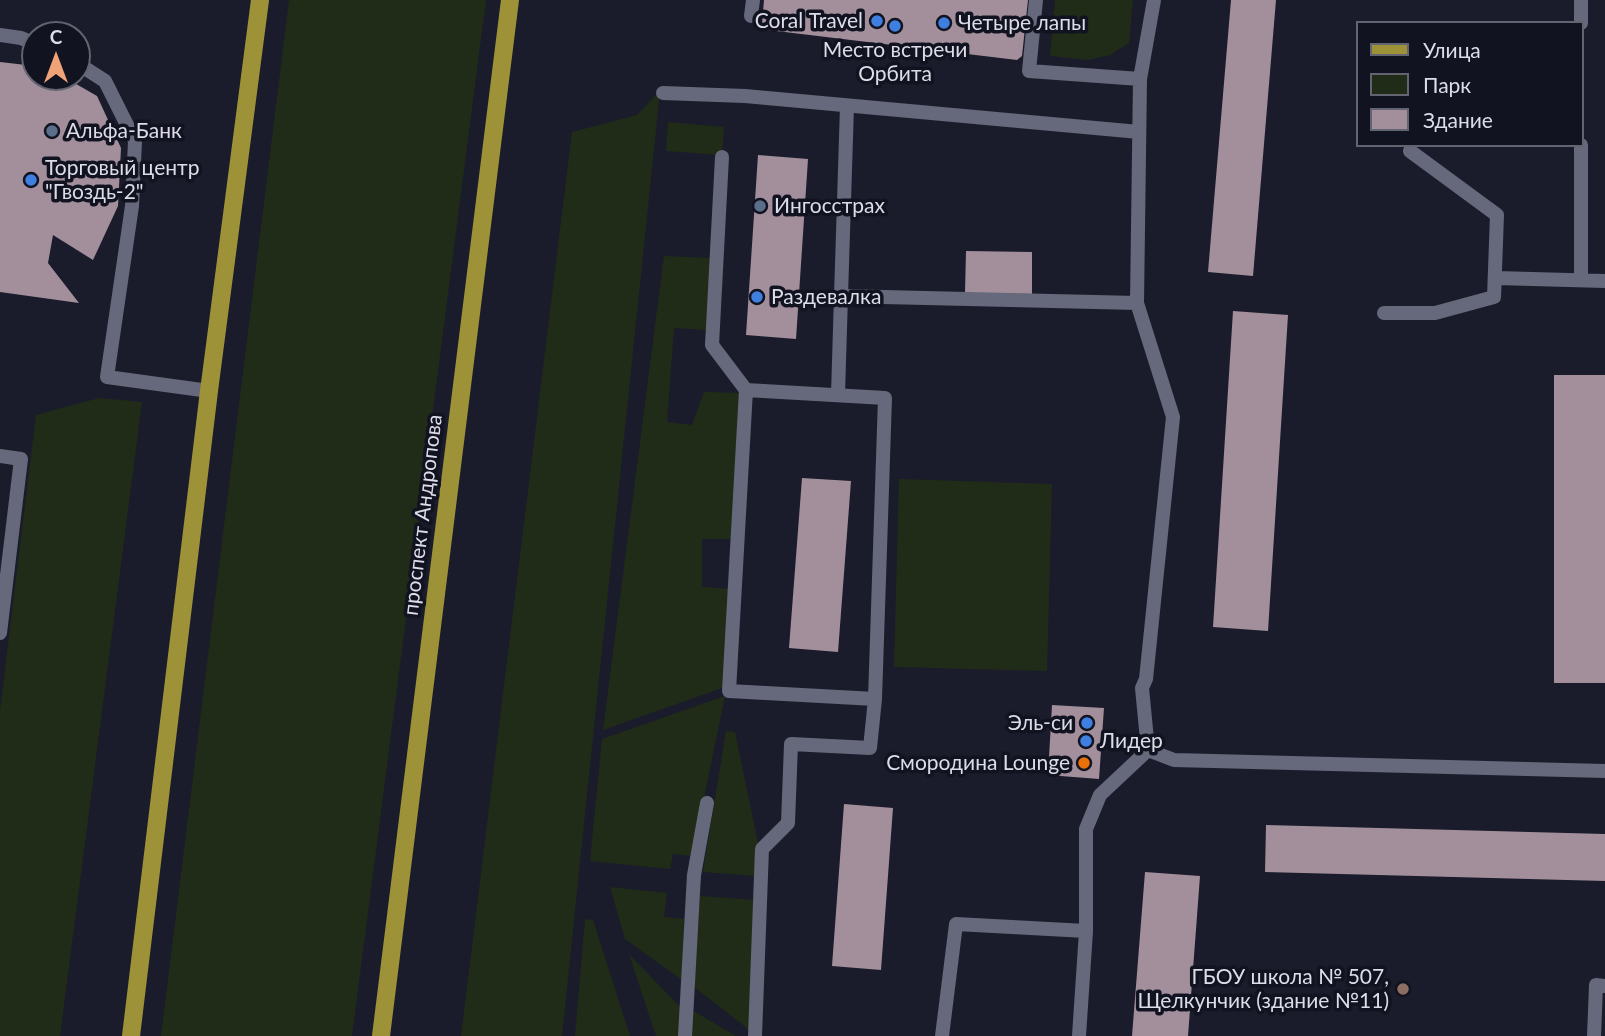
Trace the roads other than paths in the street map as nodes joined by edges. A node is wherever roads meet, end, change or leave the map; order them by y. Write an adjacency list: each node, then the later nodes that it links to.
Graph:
1 (260, 0): 26 (main road)
2 (510, 0): 37 (main road, проспект Андропова)
3 (753, 0): 7 (lane)
4 (1037, 0): 12 (lane)
5 (1154, 0): 12 (lane)
6 (1581, 0): 8 (lane)
7 (751, 16)
8 (1581, 21)
9 (0, 35): 10 (lane)
10 (21, 38)
11 (91, 72): 26 (lane)
12 (1140, 79): 15 (lane)
13 (663, 93): 14 (lane)
14 (847, 106): 15 (lane); 22 (lane)
15 (1139, 132): 23 (lane)
16 (1581, 147): 20 (lane)
17 (1410, 150): 19 (lane)
18 (722, 157): 25 (lane)
19 (1496, 278): 20 (lane); 24 (lane)
20 (1581, 280): 21 (lane)
21 (1605, 281)
22 (841, 296): 23 (lane); 27 (lane)
23 (1137, 303): 31 (lane)
24 (1384, 313)
25 (747, 390): 27 (lane); 30 (lane)
26 (209, 391): 36 (main road)
27 (838, 394): 30 (lane)
28 (0, 456): 29 (lane)
29 (0, 633)
30 (875, 699): 39 (lane)
31 (1148, 750): 32 (lane); 34 (lane)
32 (1605, 771)
33 (707, 803): 38 (lane)
34 (1086, 931): 40 (lane); 41 (lane)
35 (1605, 986): 42 (lane)
36 (131, 1036)
37 (381, 1036)
38 (685, 1036)
39 (755, 1036)
40 (942, 1036)
41 (1079, 1036)
42 (1594, 1036)

